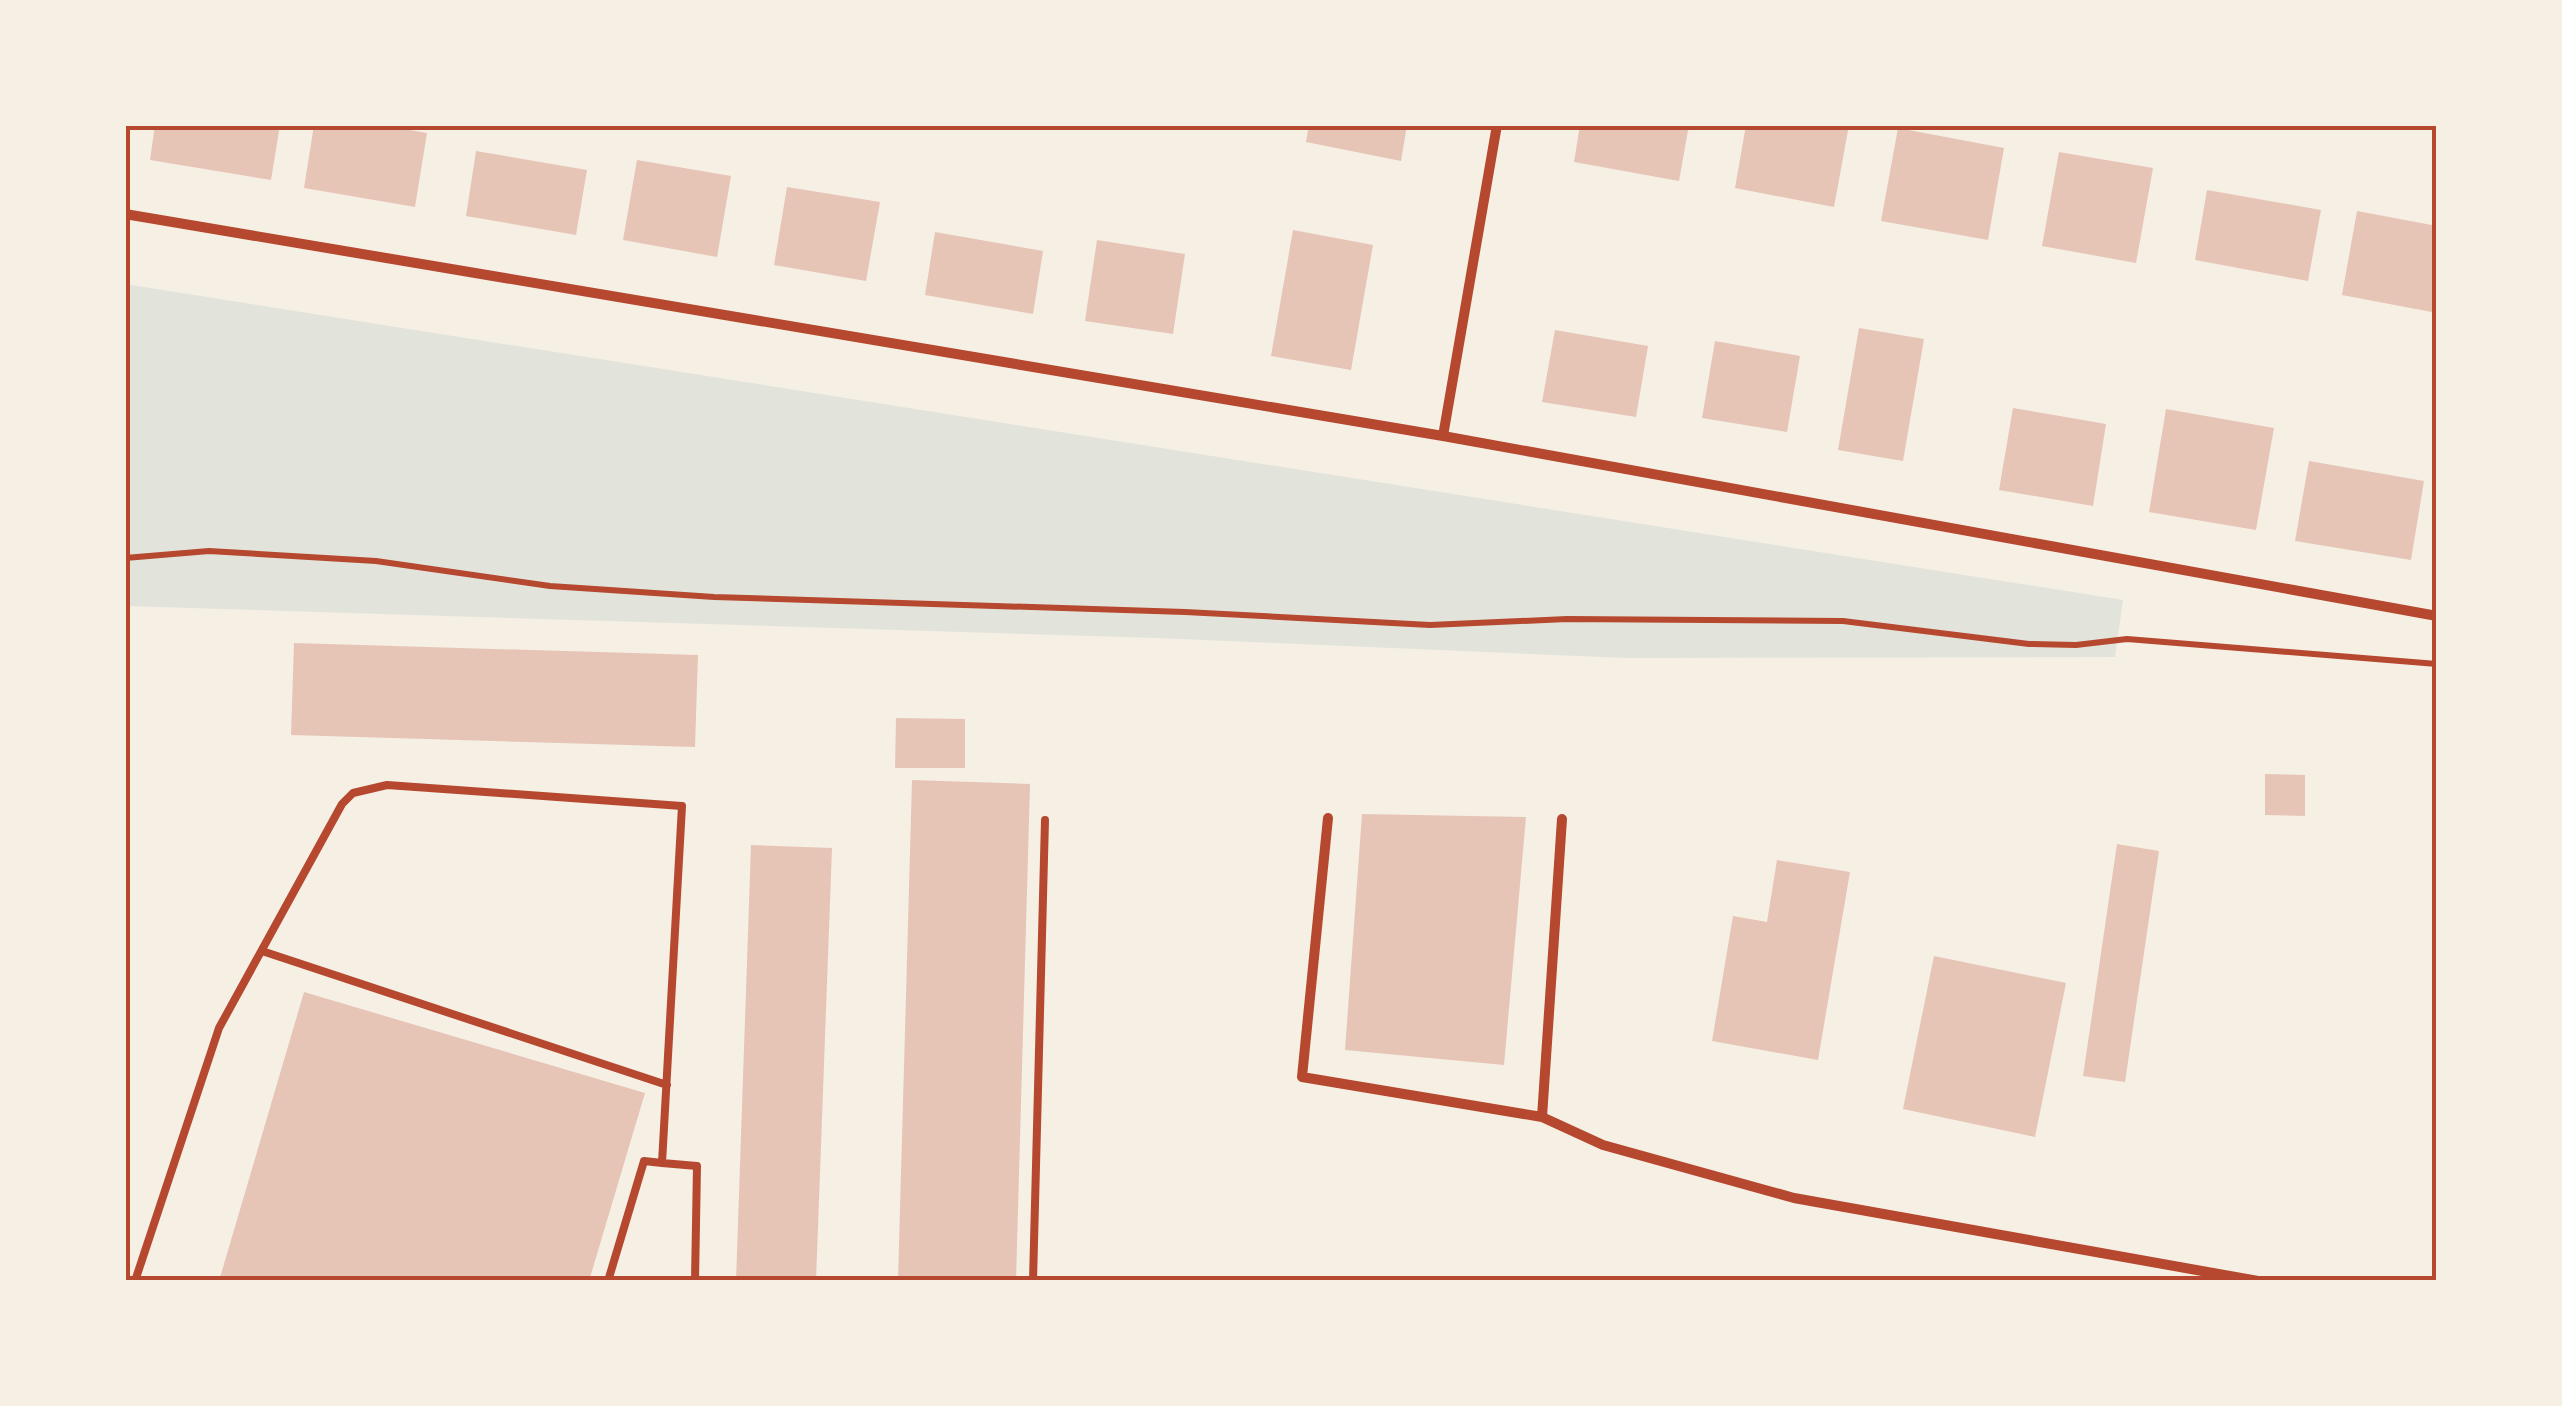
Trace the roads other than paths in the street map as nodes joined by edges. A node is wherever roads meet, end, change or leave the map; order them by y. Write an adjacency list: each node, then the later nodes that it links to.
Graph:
1 (1498, 125): 3 (street)
2 (125, 214): 3 (street)
3 (1443, 436): 4 (street)
4 (2437, 616)
5 (1328, 818): 10 (street)
6 (1562, 819): 10 (street)
7 (1044, 820): 15 (lane)
8 (262, 951): 9 (lane); 9 (lane); 12 (lane)
9 (666, 1085): 11 (lane)
10 (1542, 1116): 16 (street)
11 (662, 1162): 13 (lane); 14 (lane)
12 (135, 1281)
13 (608, 1281)
14 (695, 1281)
15 (1033, 1281)
16 (2258, 1281)

